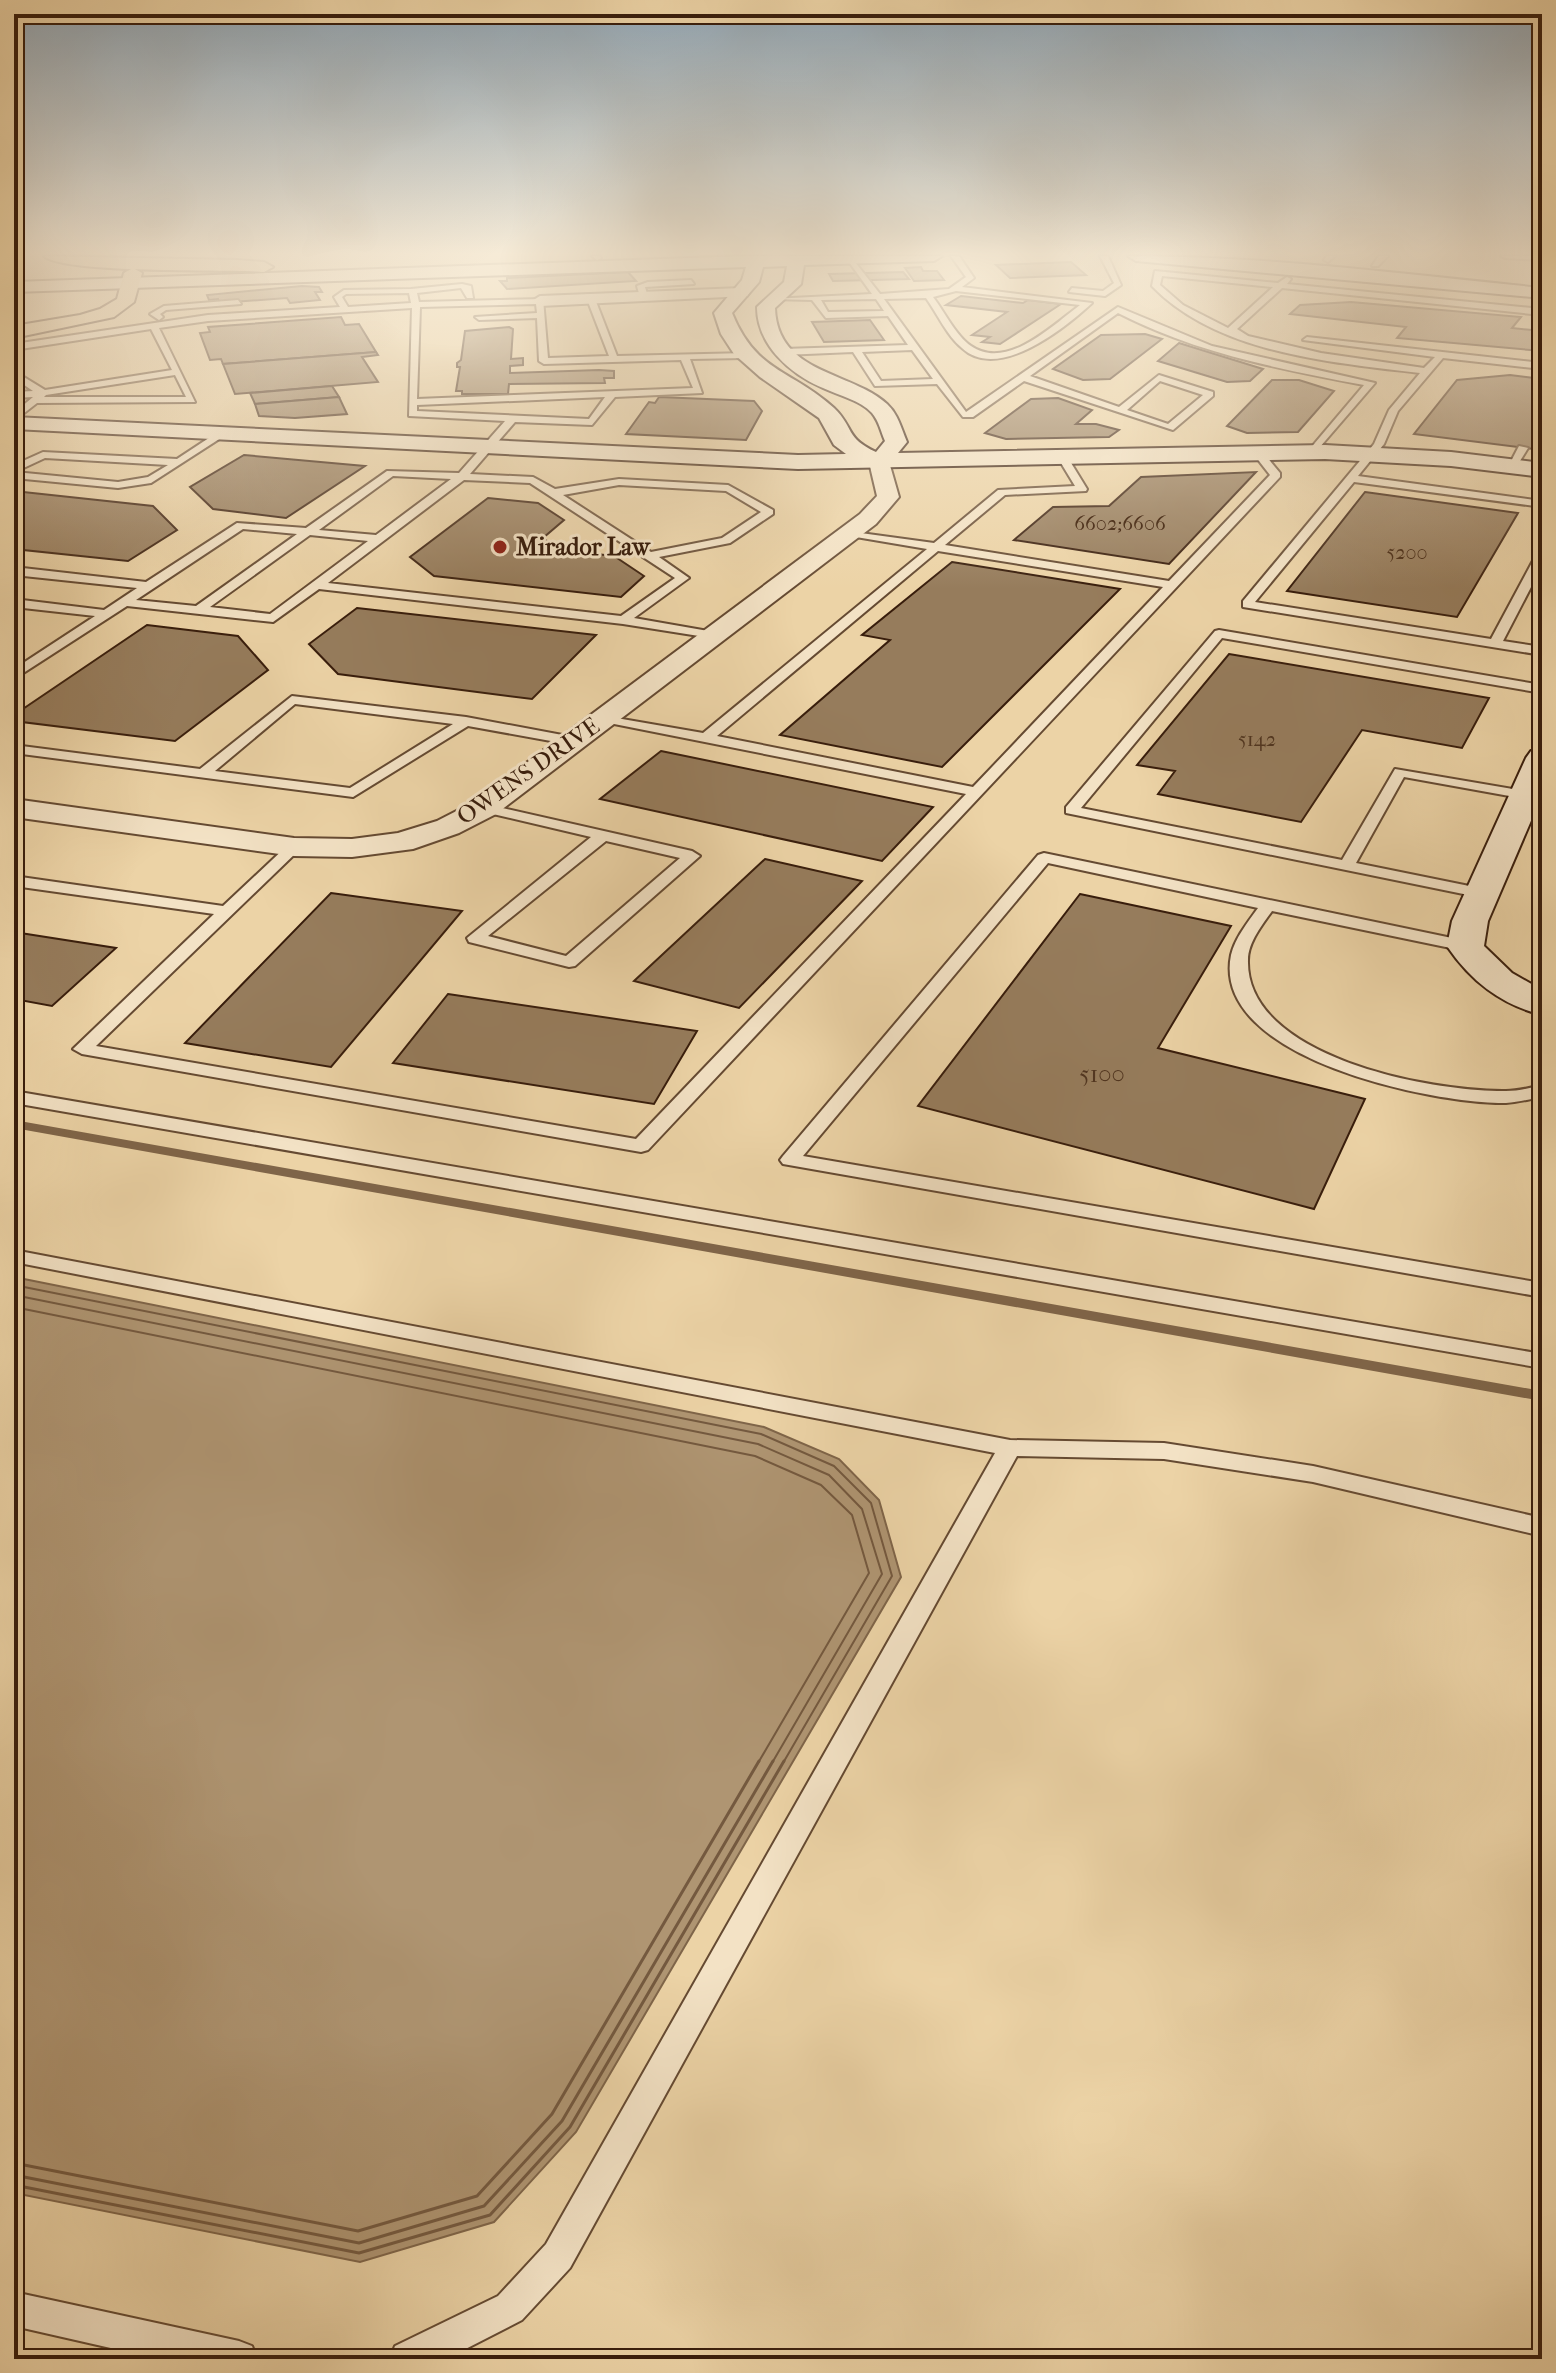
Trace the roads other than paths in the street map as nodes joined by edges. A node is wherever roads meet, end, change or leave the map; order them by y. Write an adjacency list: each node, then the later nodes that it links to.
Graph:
1 (176, 367): 13 (lane)
2 (413, 367): 20 (lane)
3 (688, 367): 17 (lane)
4 (761, 367): 33 (street)
5 (803, 367): 33 (street, OWENS DRIVE)
6 (867, 367): 16 (lane)
7 (929, 367): 16 (lane)
8 (1037, 367): 15 (lane)
9 (1284, 367): 28 (lane)
10 (1394, 367): 12 (lane)
11 (1431, 367): 12 (lane)
12 (1427, 371): 29 (lane)
13 (178, 372): 19 (lane); 19 (lane)
14 (14, 374): 19 (lane)
15 (1023, 377): 16 (lane); 21 (lane)
16 (939, 381)
17 (612, 394): 20 (lane); 23 (lane)
18 (14, 395): 19 (lane)
19 (39, 397): 22 (lane)
20 (412, 402): 23 (lane)
21 (1121, 410): 24 (lane); 24 (lane)
22 (14, 420): 25 (street)
23 (511, 420): 26 (lane)
24 (1169, 428): 30 (lane)
25 (222, 434): 26 (street); 32 (lane)
26 (488, 447): 33 (street); 36 (lane)
27 (1257, 452): 28 (street); 30 (street); 48 (lane)
28 (1313, 452): 29 (street)
29 (1372, 453): 34 (street); 37 (lane)
30 (1186, 454): 31 (street)
31 (1063, 458): 33 (street); 43 (lane)
32 (179, 462): 35 (lane); 35 (lane)
33 (879, 462): 41 (street, OWENS DRIVE)
34 (1542, 470)
35 (14, 472)
36 (462, 476): 38 (lane); 40 (lane); 42 (lane)
37 (1351, 478): 39 (lane); 56 (lane)
38 (553, 493): 45 (lane); 45 (lane)
39 (1542, 504)
40 (308, 532): 42 (lane); 49 (lane); 52 (lane)
41 (850, 533): 43 (lane); 55 (street, OWENS DRIVE)
42 (378, 539): 47 (lane)
43 (936, 547): 48 (lane); 62 (lane)
44 (1542, 555): 56 (lane)
45 (649, 556): 54 (lane)
46 (14, 571): 49 (lane)
47 (317, 585): 52 (lane); 54 (lane)
48 (1172, 585): 67 (lane)
49 (149, 586): 50 (lane)
50 (125, 602): 52 (lane); 53 (lane)
51 (14, 603): 53 (lane)
52 (198, 610)
53 (107, 614): 58 (lane)
54 (623, 620): 55 (lane)
55 (714, 636): 60 (street, OWENS DRIVE)
56 (1495, 644): 57 (lane)
57 (1542, 651)
58 (14, 675)
59 (1542, 689): 72 (lane)
60 (604, 718): 62 (lane); 63 (street, OWENS DRIVE)
61 (466, 721): 63 (lane); 66 (lane); 66 (lane)
62 (706, 738): 67 (lane)
63 (573, 741): 69 (street, OWENS DRIVE)
64 (14, 749): 66 (lane)
65 (1537, 773): 72 (lane); 74 (street)
66 (202, 774)
67 (976, 792): 76 (lane)
68 (14, 808): 71 (street, OWENS DRIVE)
69 (485, 808): 70 (lane); 71 (street, OWENS DRIVE)
70 (603, 835): 70 (lane)
71 (294, 847): 76 (lane)
72 (1347, 865): 74 (lane)
73 (14, 881): 76 (lane)
74 (1483, 893): 77 (street)
75 (1268, 905): 77 (lane); 79 (lane); 82 (lane)
76 (227, 911)
77 (1465, 946): 78 (street)
78 (1542, 1003)
79 (1542, 1091)
80 (14, 1097): 83 (lane)
81 (14, 1256): 84 (lane)
82 (1542, 1290)
83 (1542, 1361)
84 (1010, 1448): 85 (lane); 88 (lane)
85 (1542, 1527)
86 (14, 2309): 87 (lane)
87 (239, 2359)
88 (408, 2359)

